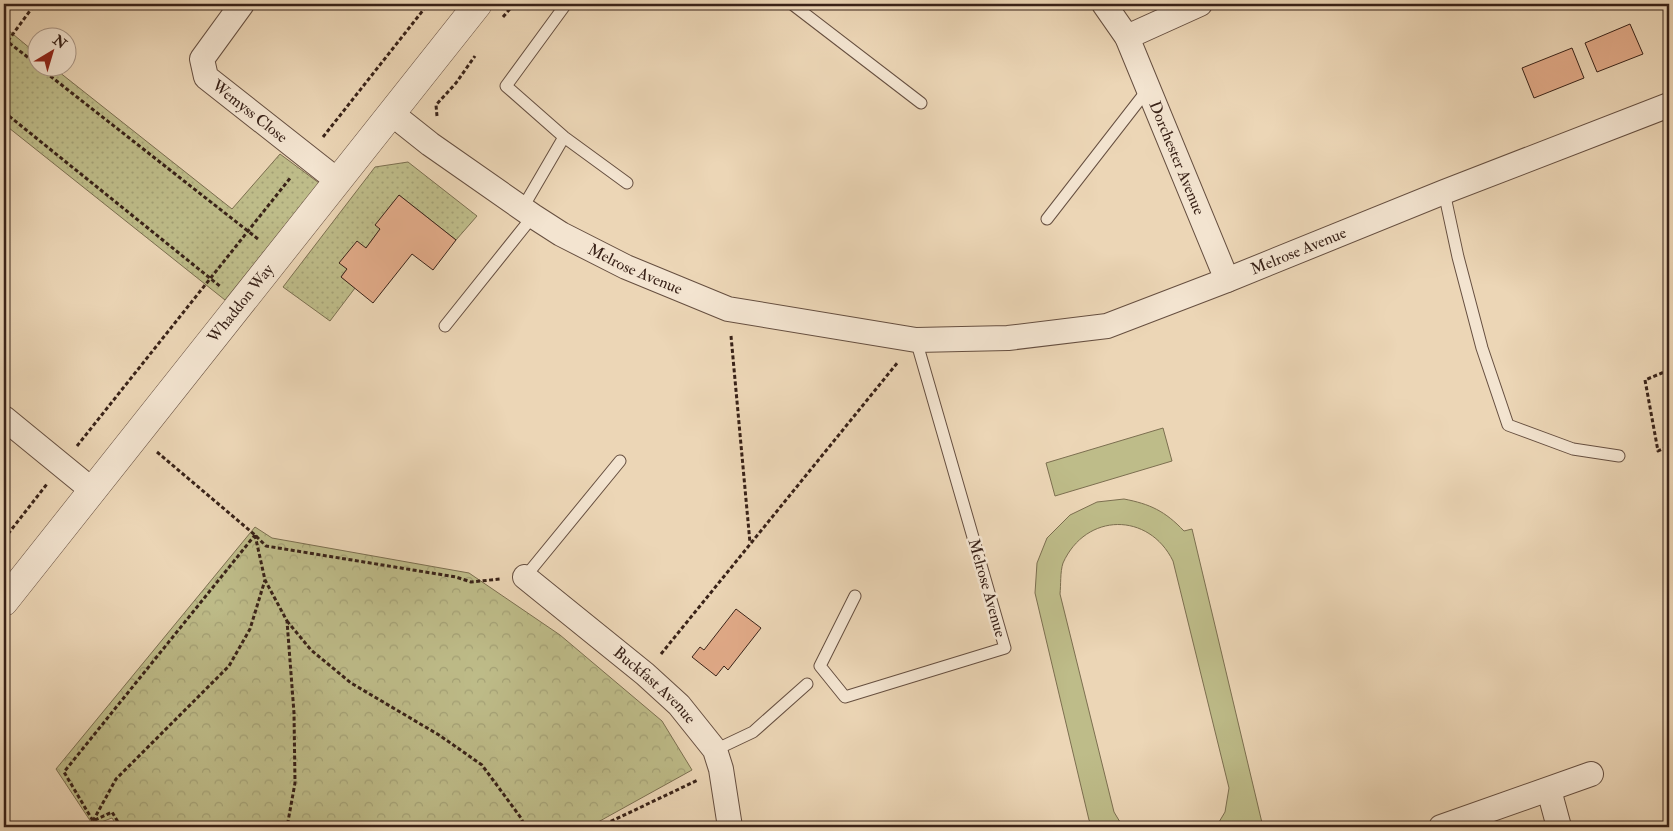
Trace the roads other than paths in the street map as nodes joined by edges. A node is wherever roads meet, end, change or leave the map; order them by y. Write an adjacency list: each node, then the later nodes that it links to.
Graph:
1 (242, 4): 13 (street, Wemyss Close)
2 (478, 4): 11 (street, Whaddon Way)
3 (566, 4): 12 (lane)
4 (792, 4): 9 (lane)
5 (1104, 4): 7 (street, Dorchester Avenue)
6 (1200, 4): 7 (street)
7 (1127, 38): 8 (street, Dorchester Avenue)
8 (1148, 89): 17 (lane); 18 (street, Dorchester Avenue)
9 (921, 103)
10 (1669, 105): 15 (street, Melrose Avenue)
11 (391, 113): 13 (street, Whaddon Way); 16 (street, Melrose Avenue)
12 (564, 137): 14 (lane); 16 (lane)
13 (338, 181): 24 (street, Whaddon Way)
14 (627, 183)
15 (1444, 192): 18 (street, Melrose Avenue); 22 (lane)
16 (527, 212): 19 (lane); 20 (street, Melrose Avenue)
17 (1047, 219)
18 (1227, 280): 20 (street, Melrose Avenue)
19 (445, 326)
20 (916, 340): 26 (lane, Melrose Avenue)
21 (4, 418): 24 (street)
22 (1619, 456)
23 (620, 461): 25 (lane)
24 (92, 490): 27 (street, Whaddon Way)
25 (525, 577): 29 (street, Buckfast Avenue)
26 (855, 596)
27 (4, 602)
28 (807, 684): 29 (lane)
29 (718, 760): 32 (street, Buckfast Avenue)
30 (1591, 774): 31 (street)
31 (1550, 790): 33 (street); 34 (street)
32 (730, 827)
33 (1441, 827)
34 (1559, 827)

